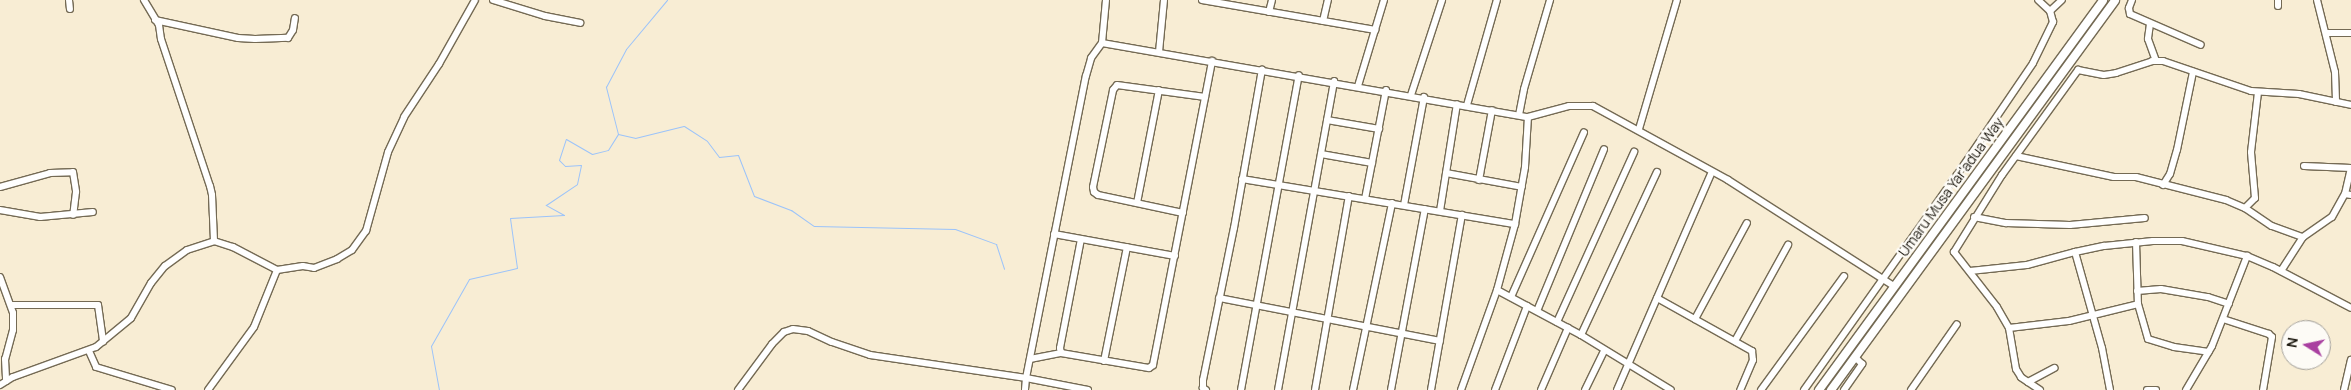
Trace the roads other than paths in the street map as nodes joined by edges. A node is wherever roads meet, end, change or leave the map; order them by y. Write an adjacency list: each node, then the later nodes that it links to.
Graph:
1 (69, 0): 22 (street)
2 (144, 0): 26 (street)
3 (475, 0): 105 (street)
4 (493, 0): 28 (street)
5 (1106, 0): 33 (street)
6 (1164, 0): 35 (street)
7 (1202, 0): 21 (street)
8 (1272, 0): 24 (street)
9 (1328, 0): 27 (street)
10 (1384, 0): 30 (street)
11 (1442, 0): 46 (street)
12 (1497, 0): 52 (street)
13 (1550, 0): 54 (street)
14 (1677, 0): 58 (street)
15 (2038, 0): 23 (street)
16 (2062, 0): 23 (street)
17 (2103, 0): 111 (main road, Umaru Musa Yar'adua Way)
18 (2115, 0): 143 (main road, Umaru Musa Yar'adua Way)
19 (2132, 0): 29 (street)
20 (2317, 0): 31 (street)
21 (1216, 1): 24 (street)
22 (70, 9)
23 (2050, 11): 110 (street)
24 (1269, 12): 27 (street)
25 (295, 18): 26 (street)
26 (155, 20): 98 (street)
27 (1323, 21): 30 (street)
28 (580, 23)
29 (2150, 24): 34 (street); 37 (street)
30 (1375, 30): 42 (street)
31 (2326, 33): 32 (street); 49 (street)
32 (2351, 33)
33 (1102, 42): 35 (street); 95 (street)
34 (2201, 45)
35 (1158, 52): 36 (street)
36 (1212, 61): 38 (street); 47 (street)
37 (2156, 61): 39 (street); 63 (street)
38 (1262, 69): 40 (street); 70 (street)
39 (2193, 72): 45 (street); 73 (street)
40 (1299, 76): 41 (street); 72 (street)
41 (1334, 81): 42 (street); 56 (street)
42 (1358, 86): 44 (street)
43 (1159, 90): 47 (street); 80 (street); 80 (street)
44 (1386, 90): 46 (street); 57 (street)
45 (2258, 92): 49 (street); 83 (street)
46 (1411, 95): 48 (street)
47 (1205, 97): 88 (street)
48 (1424, 98): 50 (street); 82 (street)
49 (2336, 102): 51 (street)
50 (1457, 104): 52 (street); 69 (street)
51 (2351, 105)
52 (1467, 106): 53 (street)
53 (1492, 110): 54 (street); 71 (street)
54 (1520, 115): 55 (street)
55 (1528, 117): 58 (street); 75 (street)
56 (1327, 120): 57 (street); 62 (street)
57 (1379, 129): 64 (street)
58 (1639, 129): 68 (street)
59 (1584, 132): 114 (street)
60 (1604, 149): 123 (street)
61 (1634, 152): 129 (street)
62 (1321, 154): 64 (street); 76 (street)
63 (2016, 156): 73 (street); 91 (street)
64 (1372, 163): 79 (street)
65 (2304, 166): 66 (street)
66 (2351, 169): 77 (street)
67 (1657, 172): 135 (street)
68 (1712, 172): 110 (street); 116 (street)
69 (1446, 173): 71 (street); 86 (street)
70 (1242, 179): 72 (street); 115 (street)
71 (1479, 180): 75 (street)
72 (1278, 185): 76 (street); 120 (street)
73 (2163, 185): 83 (street)
74 (0, 187): 89 (street)
75 (1522, 187): 94 (street)
76 (1315, 191): 78 (street); 124 (street)
77 (2348, 194): 96 (street)
78 (1349, 196): 79 (street); 126 (street)
79 (1365, 199): 81 (street)
80 (1137, 203): 88 (street)
81 (1392, 204): 82 (street); 131 (street)
82 (1404, 206): 84 (street)
83 (2245, 208): 96 (street)
84 (1425, 209): 86 (street); 134 (street)
85 (0, 210): 89 (street)
86 (1440, 211): 90 (street)
87 (93, 212): 89 (street)
88 (1183, 214): 103 (street)
89 (73, 215)
90 (1462, 215): 94 (street); 136 (street)
91 (1974, 217): 92 (street); 106 (street)
92 (2145, 218)
93 (1747, 223): 127 (street)
94 (1515, 224): 112 (street)
95 (1054, 234): 97 (street); 144 (street)
96 (2303, 237): 107 (street)
97 (1081, 239): 101 (street); 141 (street)
98 (214, 241): 105 (street); 138 (street)
99 (2136, 242): 102 (street); 104 (street); 113 (street)
100 (1788, 245): 137 (street)
101 (1127, 247): 103 (street); 146 (street)
102 (2075, 252): 106 (street); 125 (street)
103 (1175, 256): 146 (street)
104 (2247, 256): 107 (street); 118 (street)
105 (277, 270): 155 (street)
106 (1970, 271): 133 (street)
107 (2281, 271): 122 (street)
108 (1844, 276): 173 (street)
109 (0, 277): 119 (street)
110 (1884, 279): 111 (street); 174 (street)
111 (1894, 286): 175 (main road, Umaru Musa Yar'adua Way)
112 (1497, 290): 114 (street); 166 (street)
113 (2138, 291): 117 (street); 118 (street)
114 (1511, 297): 121 (street)
115 (1219, 298): 120 (street); 159 (street)
116 (1657, 298): 127 (street); 147 (street)
117 (2138, 304): 125 (street); 142 (street)
118 (2229, 304): 128 (street)
119 (11, 305): 138 (street); 151 (street)
120 (1255, 305): 124 (street); 160 (street)
121 (1527, 306): 123 (street); 167 (street)
122 (2351, 308)
123 (1537, 312): 129 (street)
124 (1293, 313): 126 (street); 161 (street)
125 (2093, 316): 133 (street); 180 (street)
126 (1327, 319): 131 (street); 162 (street)
127 (1695, 319): 137 (street)
128 (2223, 319): 142 (street); 184 (street)
129 (1557, 322): 132 (street)
130 (1957, 324): 178 (street)
131 (1365, 326): 134 (street); 163 (street)
132 (1568, 328): 135 (street); 168 (street)
133 (2009, 328): 152 (street)
134 (1402, 334): 136 (street); 164 (street)
135 (1581, 335): 140 (street)
136 (1440, 341): 165 (street)
137 (1734, 341): 172 (street)
138 (103, 342): 139 (street)
139 (89, 351): 151 (street); 154 (street)
140 (1604, 351): 147 (street); 169 (street)
141 (1061, 352): 144 (street); 146 (street)
142 (2209, 352): 183 (street)
143 (1855, 357): 176 (main road, Umaru Musa Yar'adua Way); 177 (street)
144 (1030, 359): 150 (street)
145 (2351, 360): 149 (street)
146 (1104, 361)
147 (1628, 364): 170 (street); 171 (street)
148 (2054, 368): 152 (street)
149 (2349, 377): 185 (street)
150 (1026, 378): 156 (street); 157 (street); 158 (street)
151 (6, 380): 153 (street)
152 (2028, 382): 179 (street)
153 (0, 385)
154 (172, 390)
155 (208, 390)
156 (738, 390)
157 (1025, 390)
158 (1088, 390)
159 (1206, 390)
160 (1241, 390)
161 (1278, 390)
162 (1315, 390)
163 (1354, 390)
164 (1391, 390)
165 (1430, 390)
166 (1461, 390)
167 (1495, 390)
168 (1541, 390)
169 (1585, 390)
170 (1617, 390)
171 (1670, 390)
172 (1740, 390)
173 (1761, 390)
174 (1804, 390)
175 (1819, 390)
176 (1831, 390)
177 (1844, 390)
178 (1911, 390)
179 (2040, 390)
180 (2110, 390)
181 (2147, 390): 182 (street)
182 (2156, 390)
183 (2186, 390)
184 (2263, 390)
185 (2344, 390)

